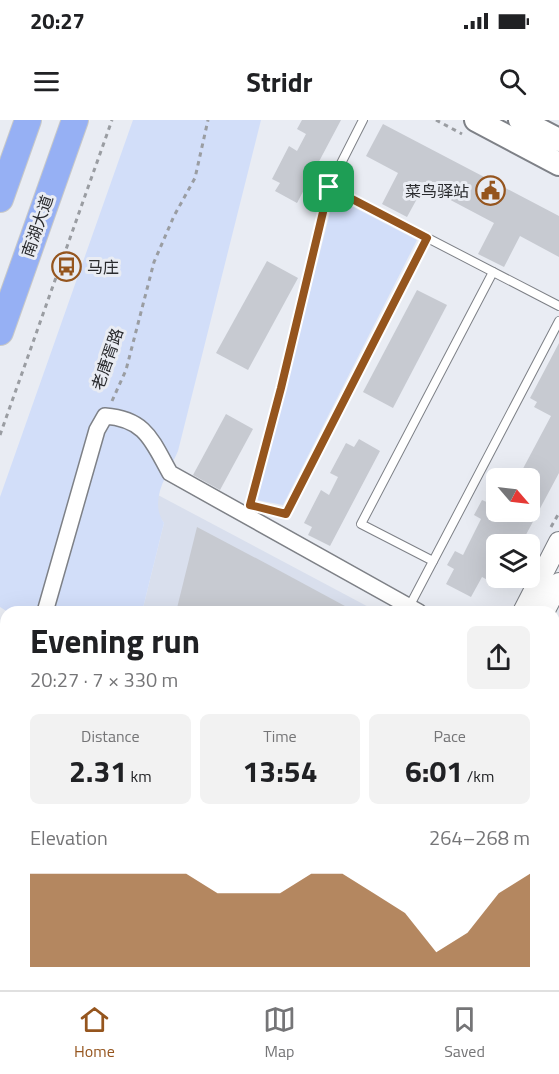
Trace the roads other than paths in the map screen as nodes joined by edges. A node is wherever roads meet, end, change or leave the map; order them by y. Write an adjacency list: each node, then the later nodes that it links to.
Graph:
1 (28, 120): 9 (highway)
2 (75, 120): 14 (highway, 南湖大道)
3 (363, 120): 8 (lane)
4 (476, 120): 7 (main road)
5 (520, 120): 6 (main road)
6 (559, 140)
7 (559, 164)
8 (329, 187): 10 (lane); 15 (lane)
9 (0, 199)
10 (427, 238): 11 (lane); 15 (lane)
11 (494, 272): 12 (lane); 17 (lane)
12 (559, 306)
13 (559, 321): 17 (lane)
14 (0, 332)
15 (248, 511): 19 (street, 老唐胥路); 20 (street)
16 (559, 542): 22 (street)
17 (433, 561): 21 (lane)
18 (559, 583): 23 (street)
19 (47, 606)
20 (409, 606)
21 (415, 606)
22 (525, 606)
23 (547, 606)

